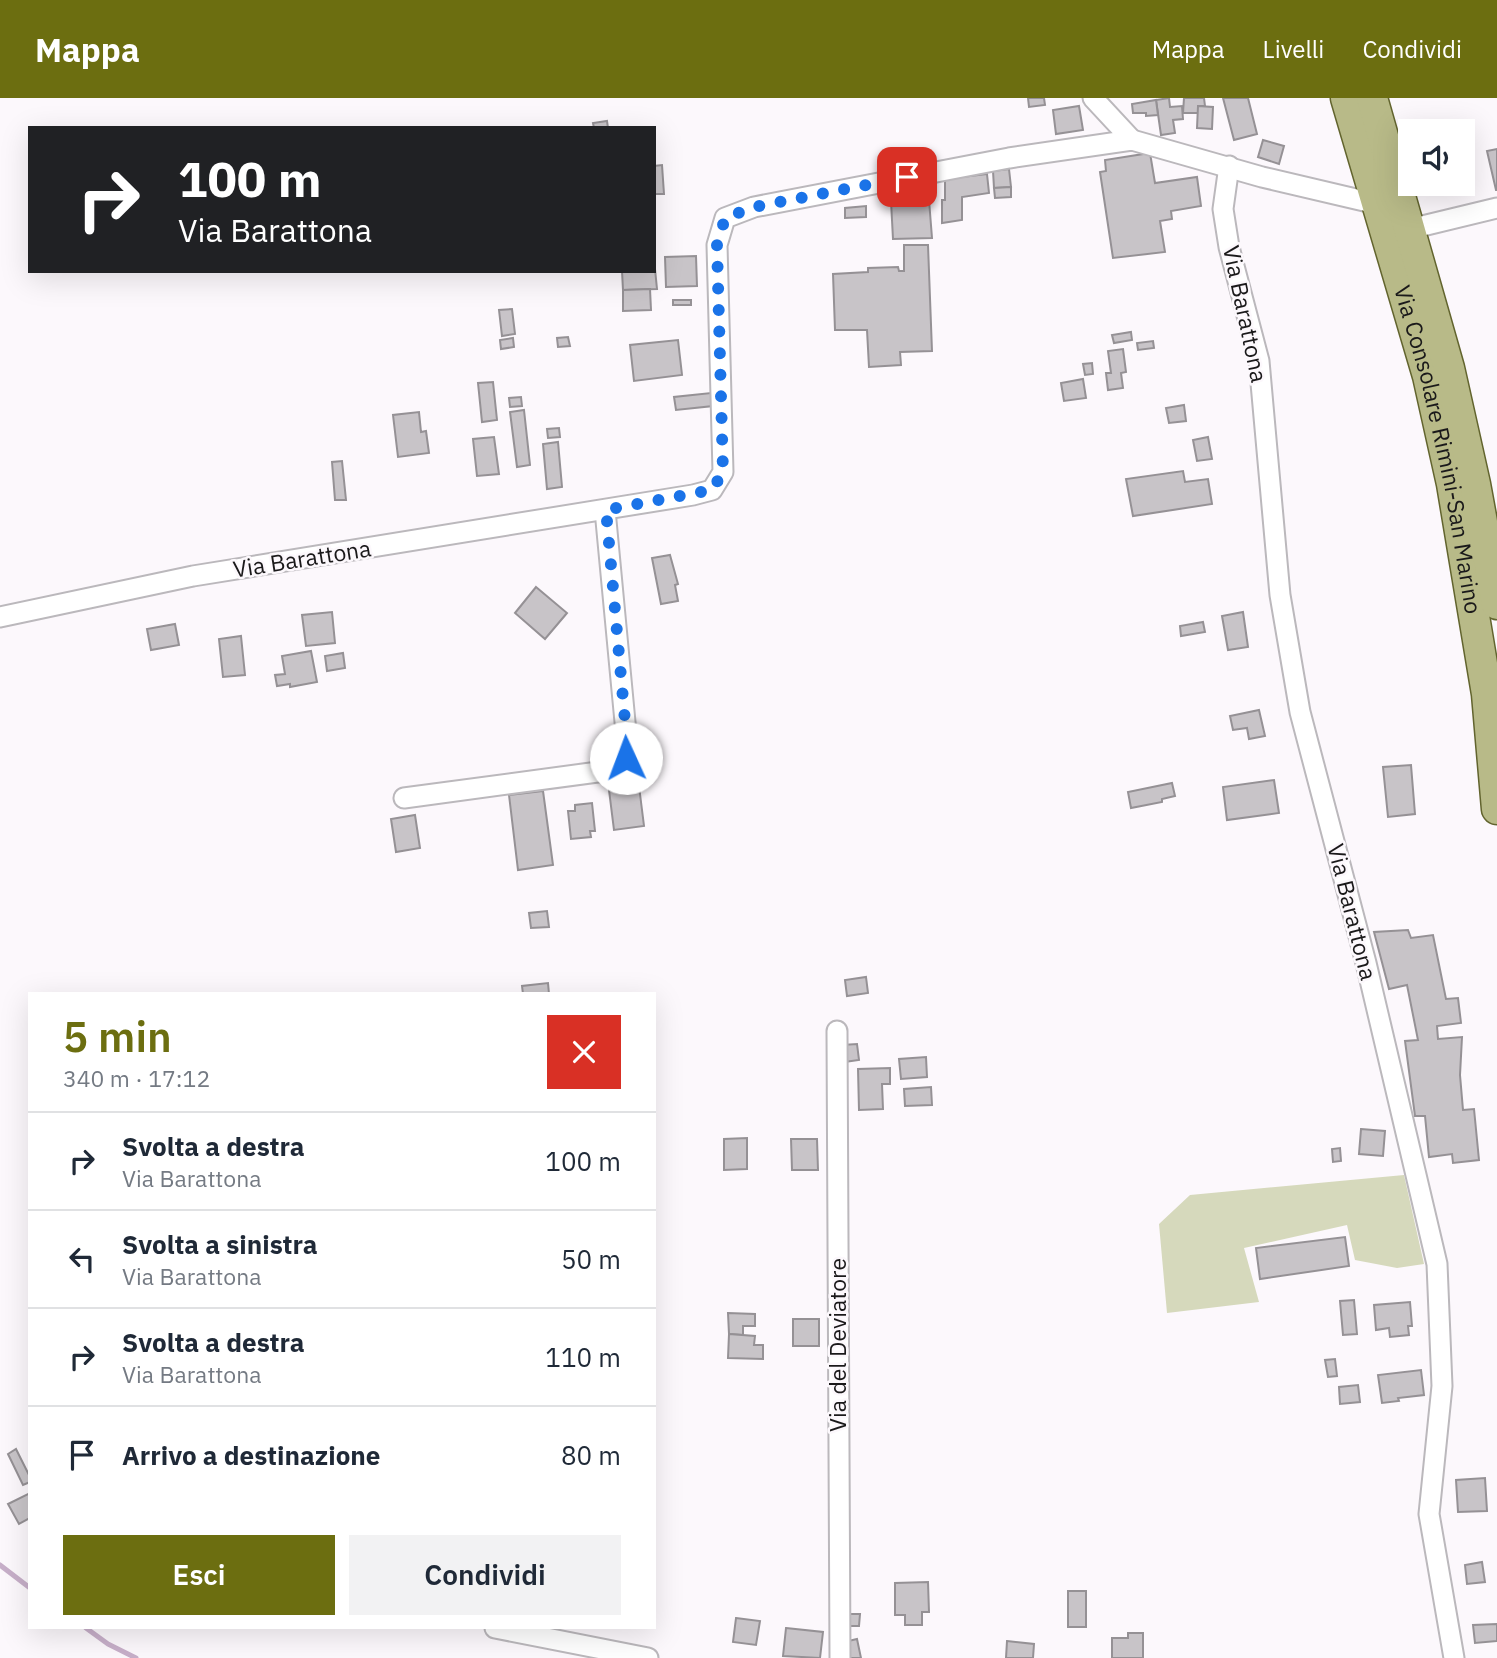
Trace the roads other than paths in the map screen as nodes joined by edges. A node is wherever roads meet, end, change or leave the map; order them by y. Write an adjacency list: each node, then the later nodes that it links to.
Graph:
1 (1093, 98): 4 (street)
2 (1346, 98): 6 (main road, Via Consolare Rimini-San Marino)
3 (1372, 98): 8 (main road, Via Consolare Rimini-San Marino)
4 (1132, 140): 5 (street, Via Barattona); 9 (street, Via Barattona)
5 (1229, 166): 6 (street, Via Barattona); 18 (street, Via Barattona)
6 (1377, 204): 8 (street); 13 (main road, Via Consolare Rimini-San Marino)
7 (1497, 208): 8 (street)
8 (1410, 229): 10 (main road, Via Consolare Rimini-San Marino)
9 (606, 510): 11 (street, Via Barattona); 12 (street)
10 (1497, 604)
11 (0, 617)
12 (404, 798)
13 (1497, 810)
14 (837, 1031): 17 (street, Via del Deviatore)
15 (500, 1629): 16 (street)
16 (648, 1658)
17 (840, 1658)
18 (1454, 1658)

